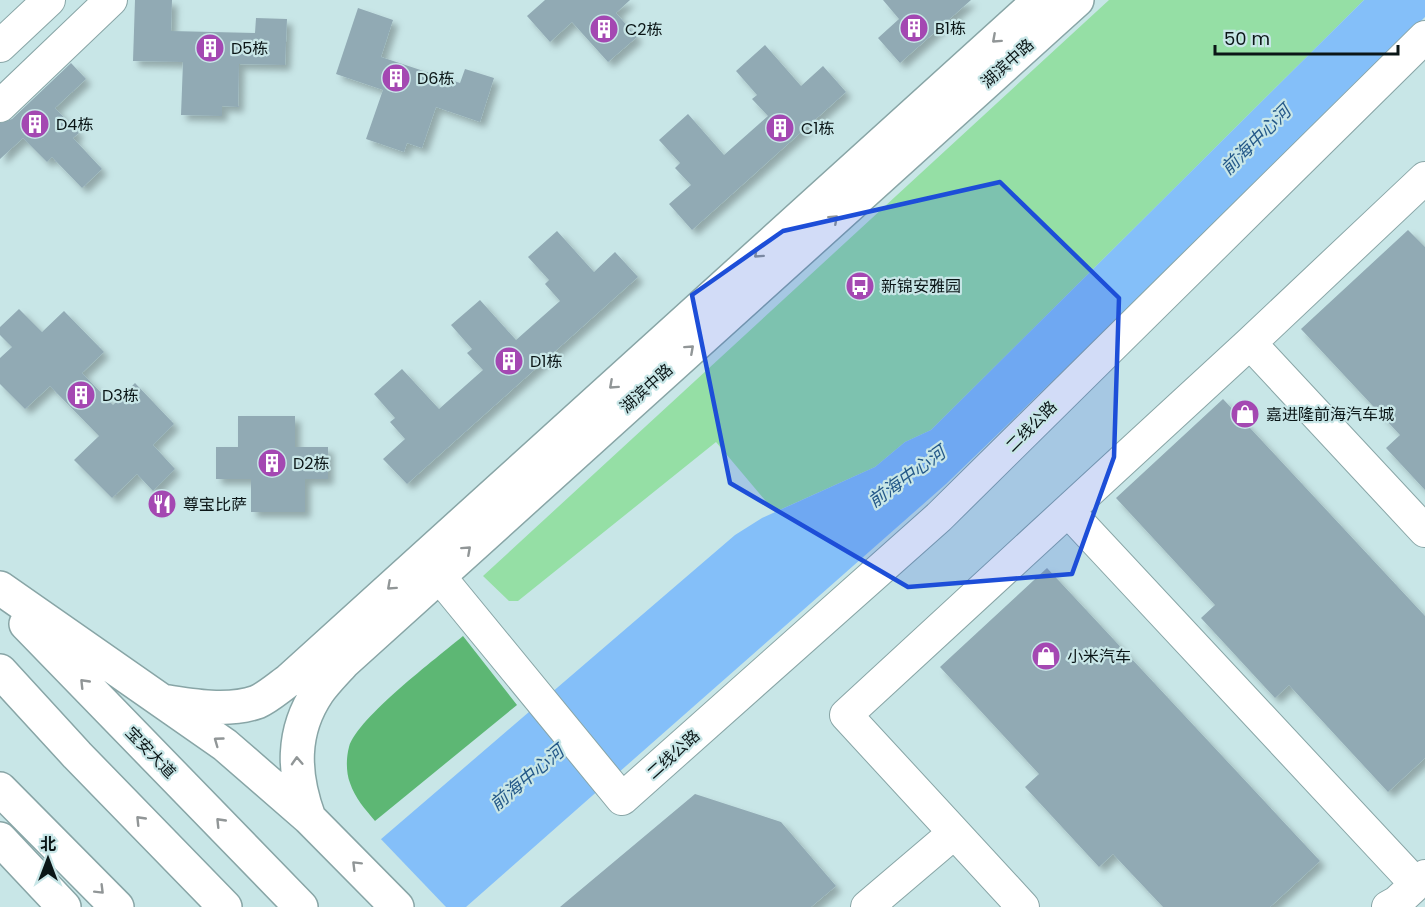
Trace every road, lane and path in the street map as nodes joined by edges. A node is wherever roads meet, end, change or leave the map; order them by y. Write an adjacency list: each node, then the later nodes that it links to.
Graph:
1 (49, 0): 6 (street)
2 (111, 0): 7 (street)
3 (1040, 0): 15 (main road, 湖滨中路, one-way to 15)
4 (1077, 0): 12 (main road, 湖滨中路, one-way to 4)
5 (1425, 37): 12 (street, 二线公路)
6 (0, 46)
7 (0, 106)
8 (1425, 178): 9 (street)
9 (1250, 343): 10 (street); 11 (street)
10 (1068, 511): 20 (street); 22 (street)
11 (1425, 531)
12 (439, 576): 15 (main road, 湖滨中路)
13 (0, 588): 17 (main road)
14 (0, 597): 26 (main road, 宝安大道, one-way to 14)
15 (374, 617): 17 (main road, 湖滨中路); 19 (main road, 湖滨中路, one-way to 15)
16 (0, 671): 25 (main road, one-way to 16)
17 (164, 701): 19 (main road, one-way to 17)
18 (0, 789): 24 (main road, one-way to 24)
19 (310, 819): 27 (main road, one-way to 19)
20 (954, 833): 28 (street); 29 (street)
21 (0, 839): 23 (main road)
22 (1420, 880): 30 (street)
23 (64, 907)
24 (117, 907)
25 (225, 907)
26 (301, 907)
27 (397, 907)
28 (867, 907)
29 (1023, 907)
30 (1388, 907)

